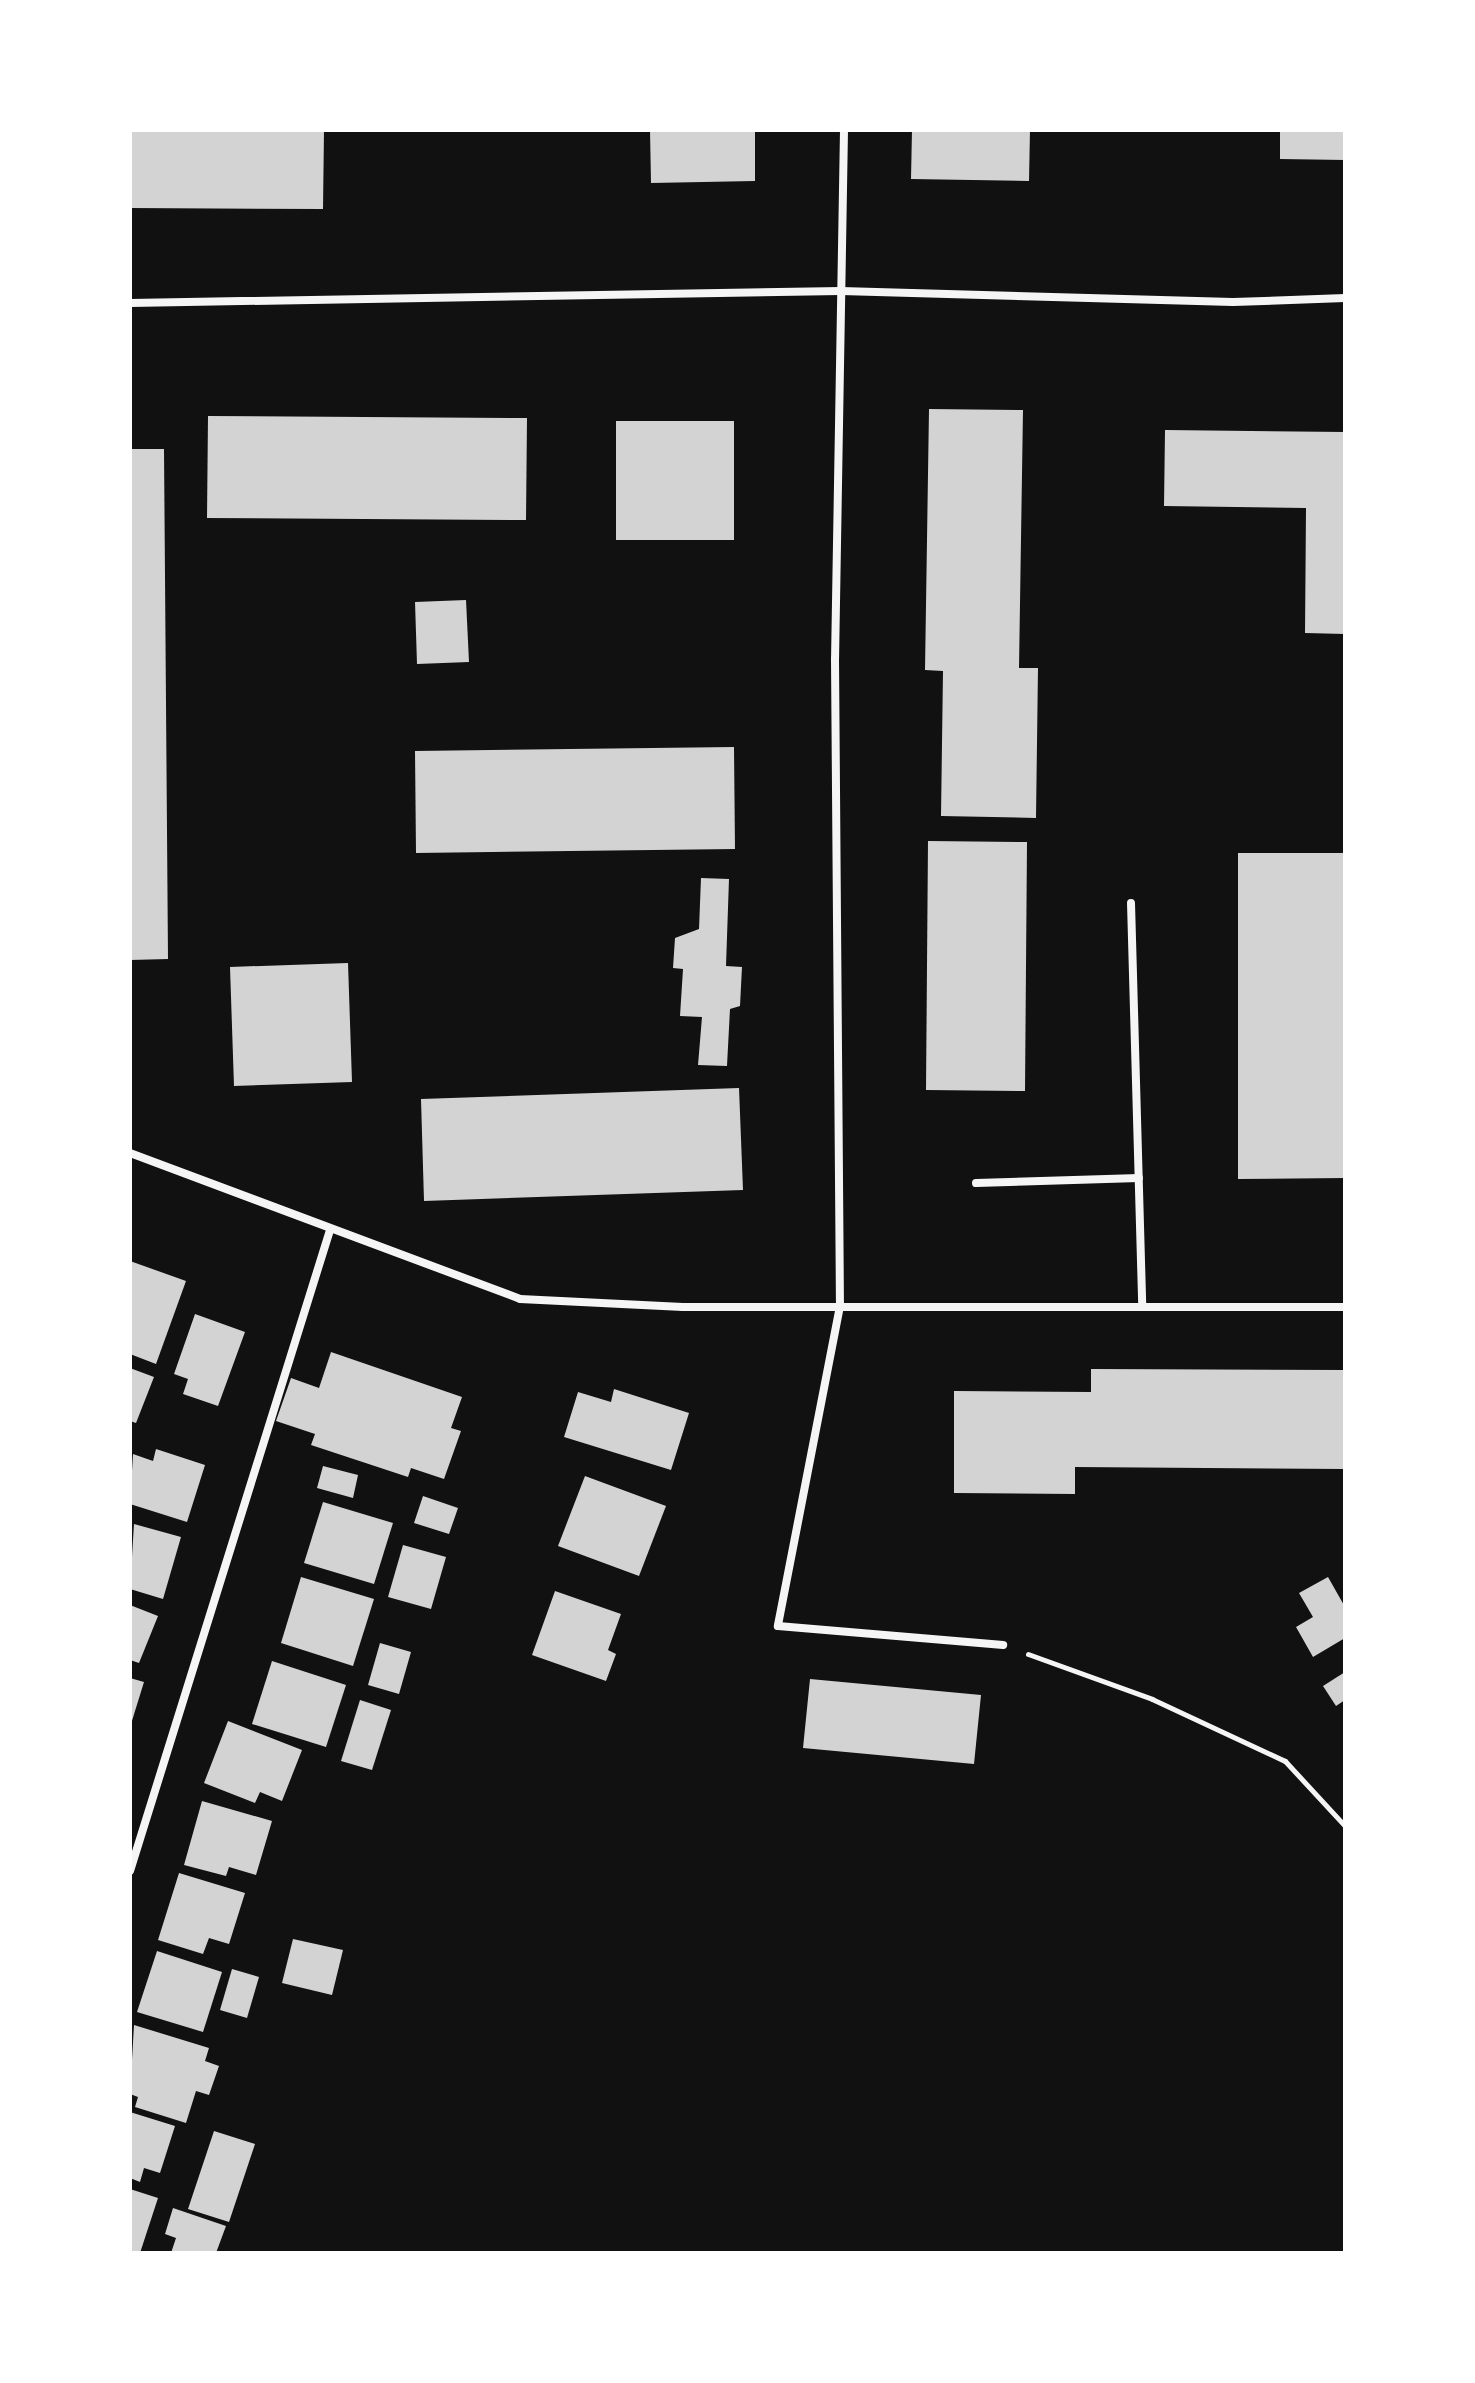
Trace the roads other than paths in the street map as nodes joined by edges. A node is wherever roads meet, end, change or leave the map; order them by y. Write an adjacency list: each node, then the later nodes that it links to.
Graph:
1 (844, 130): 2 (street)
2 (841, 291): 3 (street); 4 (street); 10 (street)
3 (1345, 298)
4 (130, 303)
5 (1131, 903): 7 (street)
6 (130, 1153): 9 (street)
7 (1139, 1178): 8 (street); 11 (street)
8 (976, 1183)
9 (330, 1230): 10 (street); 14 (street)
10 (840, 1306): 11 (street); 13 (street)
11 (1142, 1306): 12 (street)
12 (1345, 1307)
13 (1003, 1645)
14 (130, 1871)

